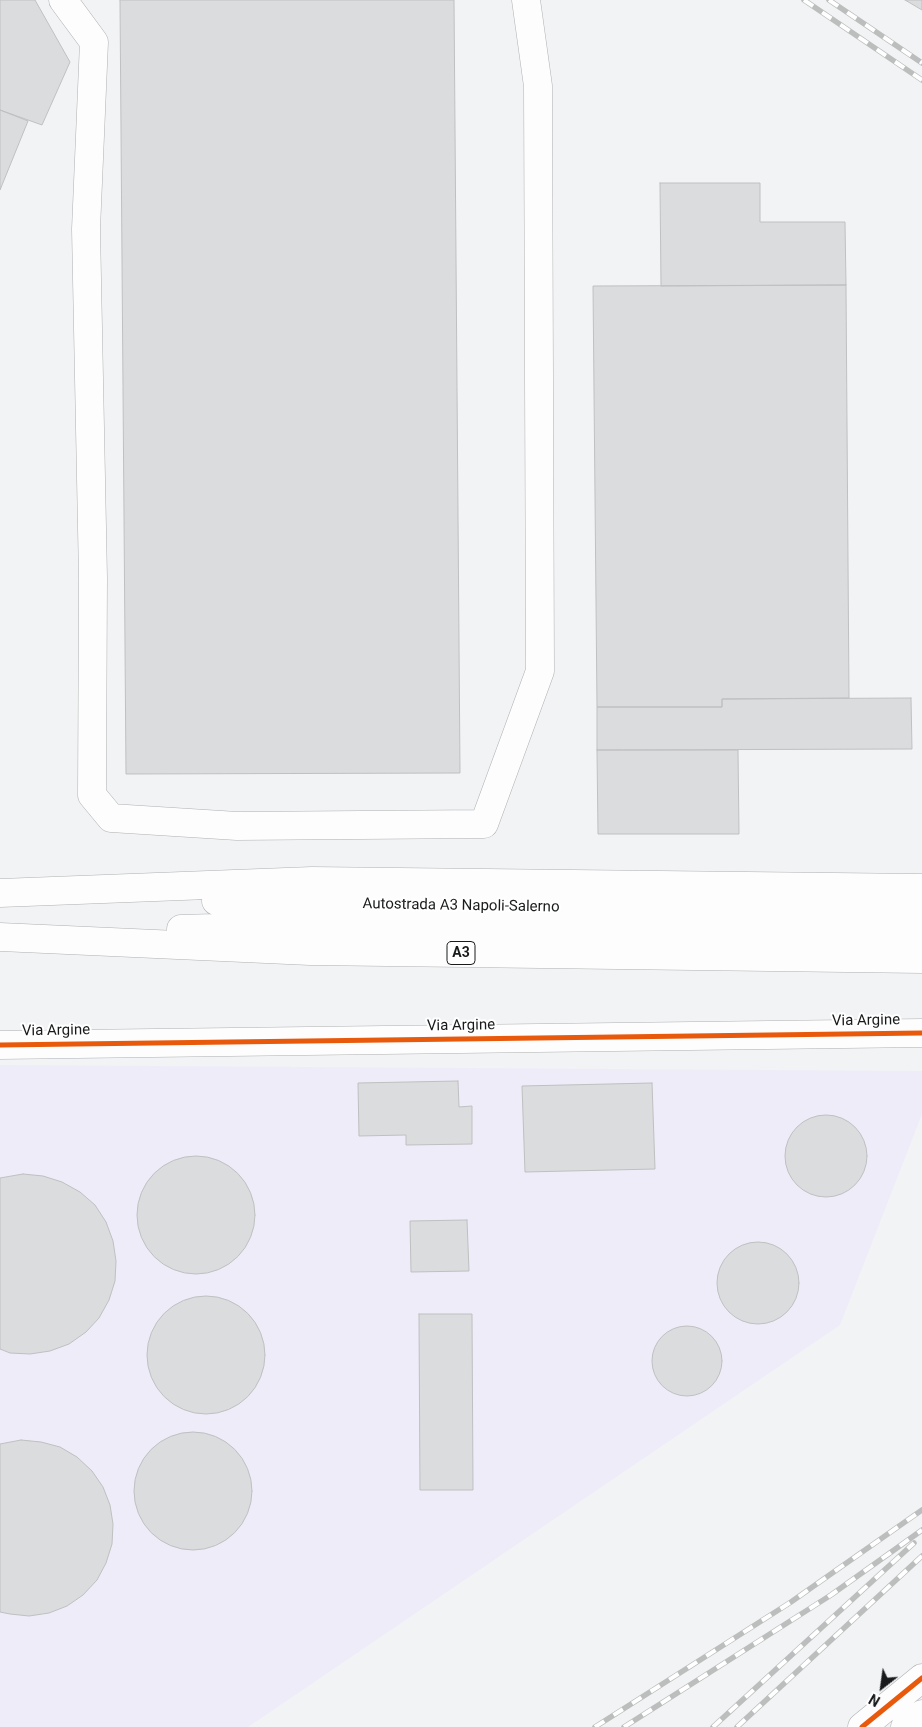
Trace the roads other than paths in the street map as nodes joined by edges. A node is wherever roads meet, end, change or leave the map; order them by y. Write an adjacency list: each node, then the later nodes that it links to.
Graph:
1 (63, 0): 2 (main road)
2 (526, 0)
3 (922, 888): 4 (main road)
4 (0, 894): 5 (main road, Autostrada A3 Napoli-Salerno)
5 (922, 911)
6 (922, 930): 7 (main road, Autostrada A3 Napoli-Salerno / A3)
7 (0, 936): 8 (main road, A3)
8 (922, 959)
9 (922, 1033): 10 (main road, Via Argine)
10 (0, 1044)
11 (922, 1678): 13 (main road)
12 (922, 1714): 14 (main road)
13 (862, 1727)
14 (905, 1727)

